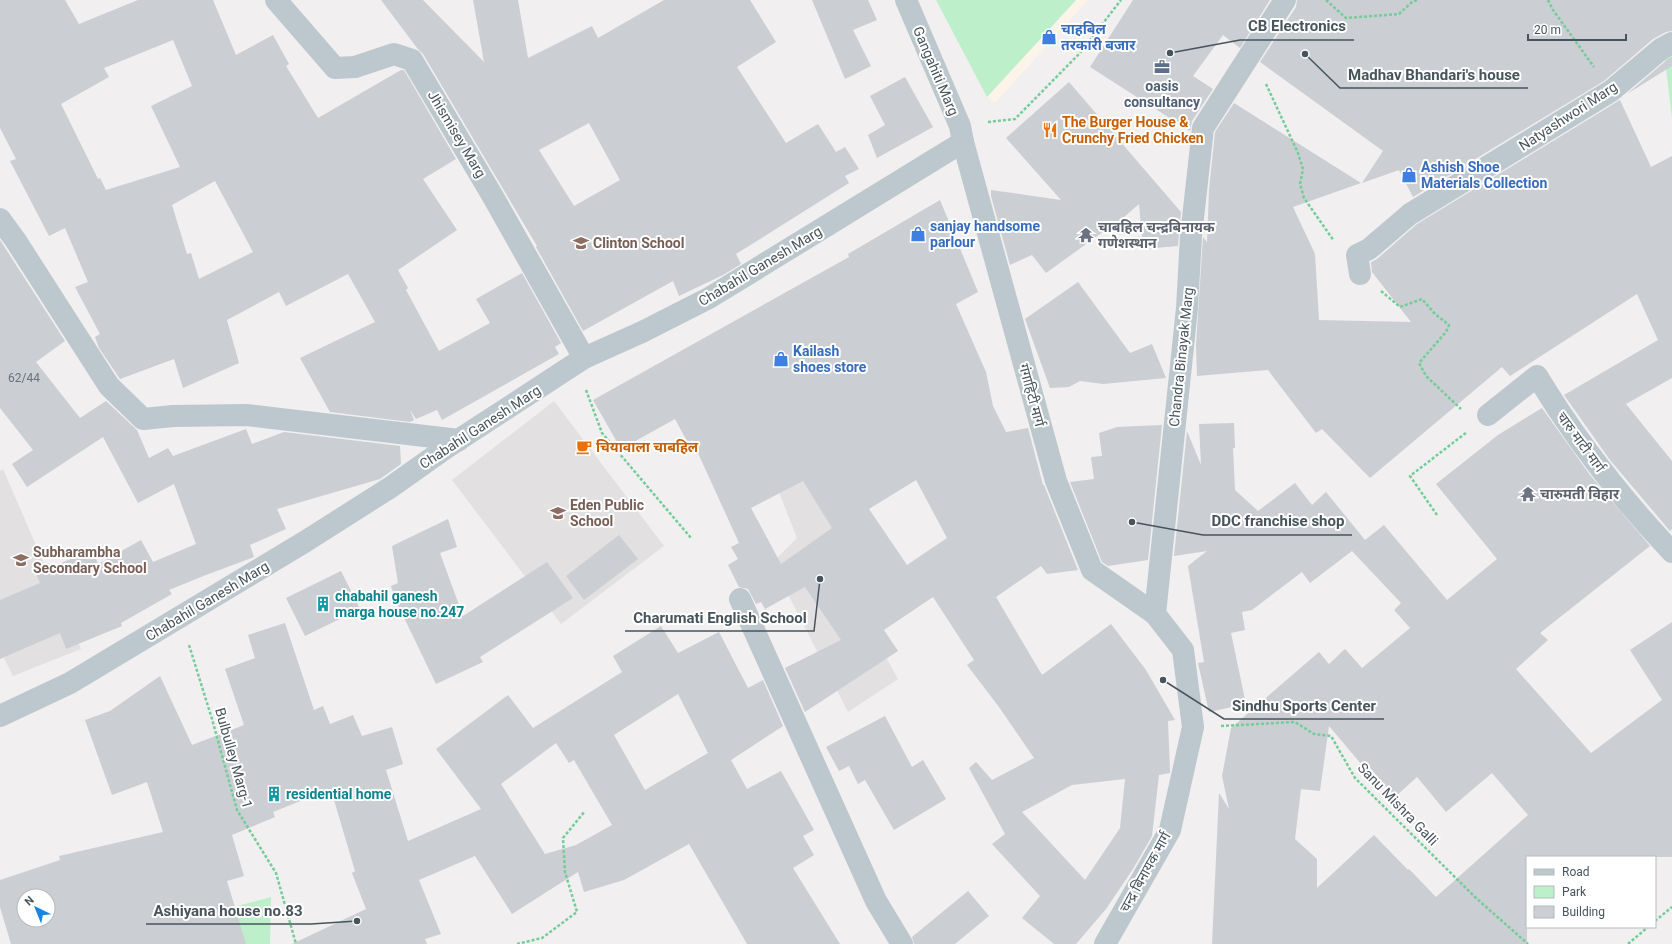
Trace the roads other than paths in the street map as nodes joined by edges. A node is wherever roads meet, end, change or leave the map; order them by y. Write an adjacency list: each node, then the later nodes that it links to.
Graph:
1 (276, 0): 8 (street, Jhismisey Marg)
2 (906, 0): 5 (street, Gangahiti Marg)
3 (1285, 0): 13 (street, Chandra Binayak Marg)
4 (1672, 43): 7 (street, Natyashwori Marg)
5 (961, 134): 8 (street, Chabahil Ganesh Marg); 13 (street, गंगाहिटी मार्ग)
6 (0, 219): 10 (street)
7 (1360, 274)
8 (581, 360): 10 (street, Chabahil Ganesh Marg)
9 (1488, 415): 11 (street, चारु माटी मार्ग)
10 (459, 440): 14 (street, Chabahil Ganesh Marg)
11 (1672, 552)
12 (740, 599): 15 (street)
13 (1155, 614): 16 (street, चन्द्र बिनायक मार्ग)
14 (0, 716)
15 (902, 944)
16 (1105, 944)

